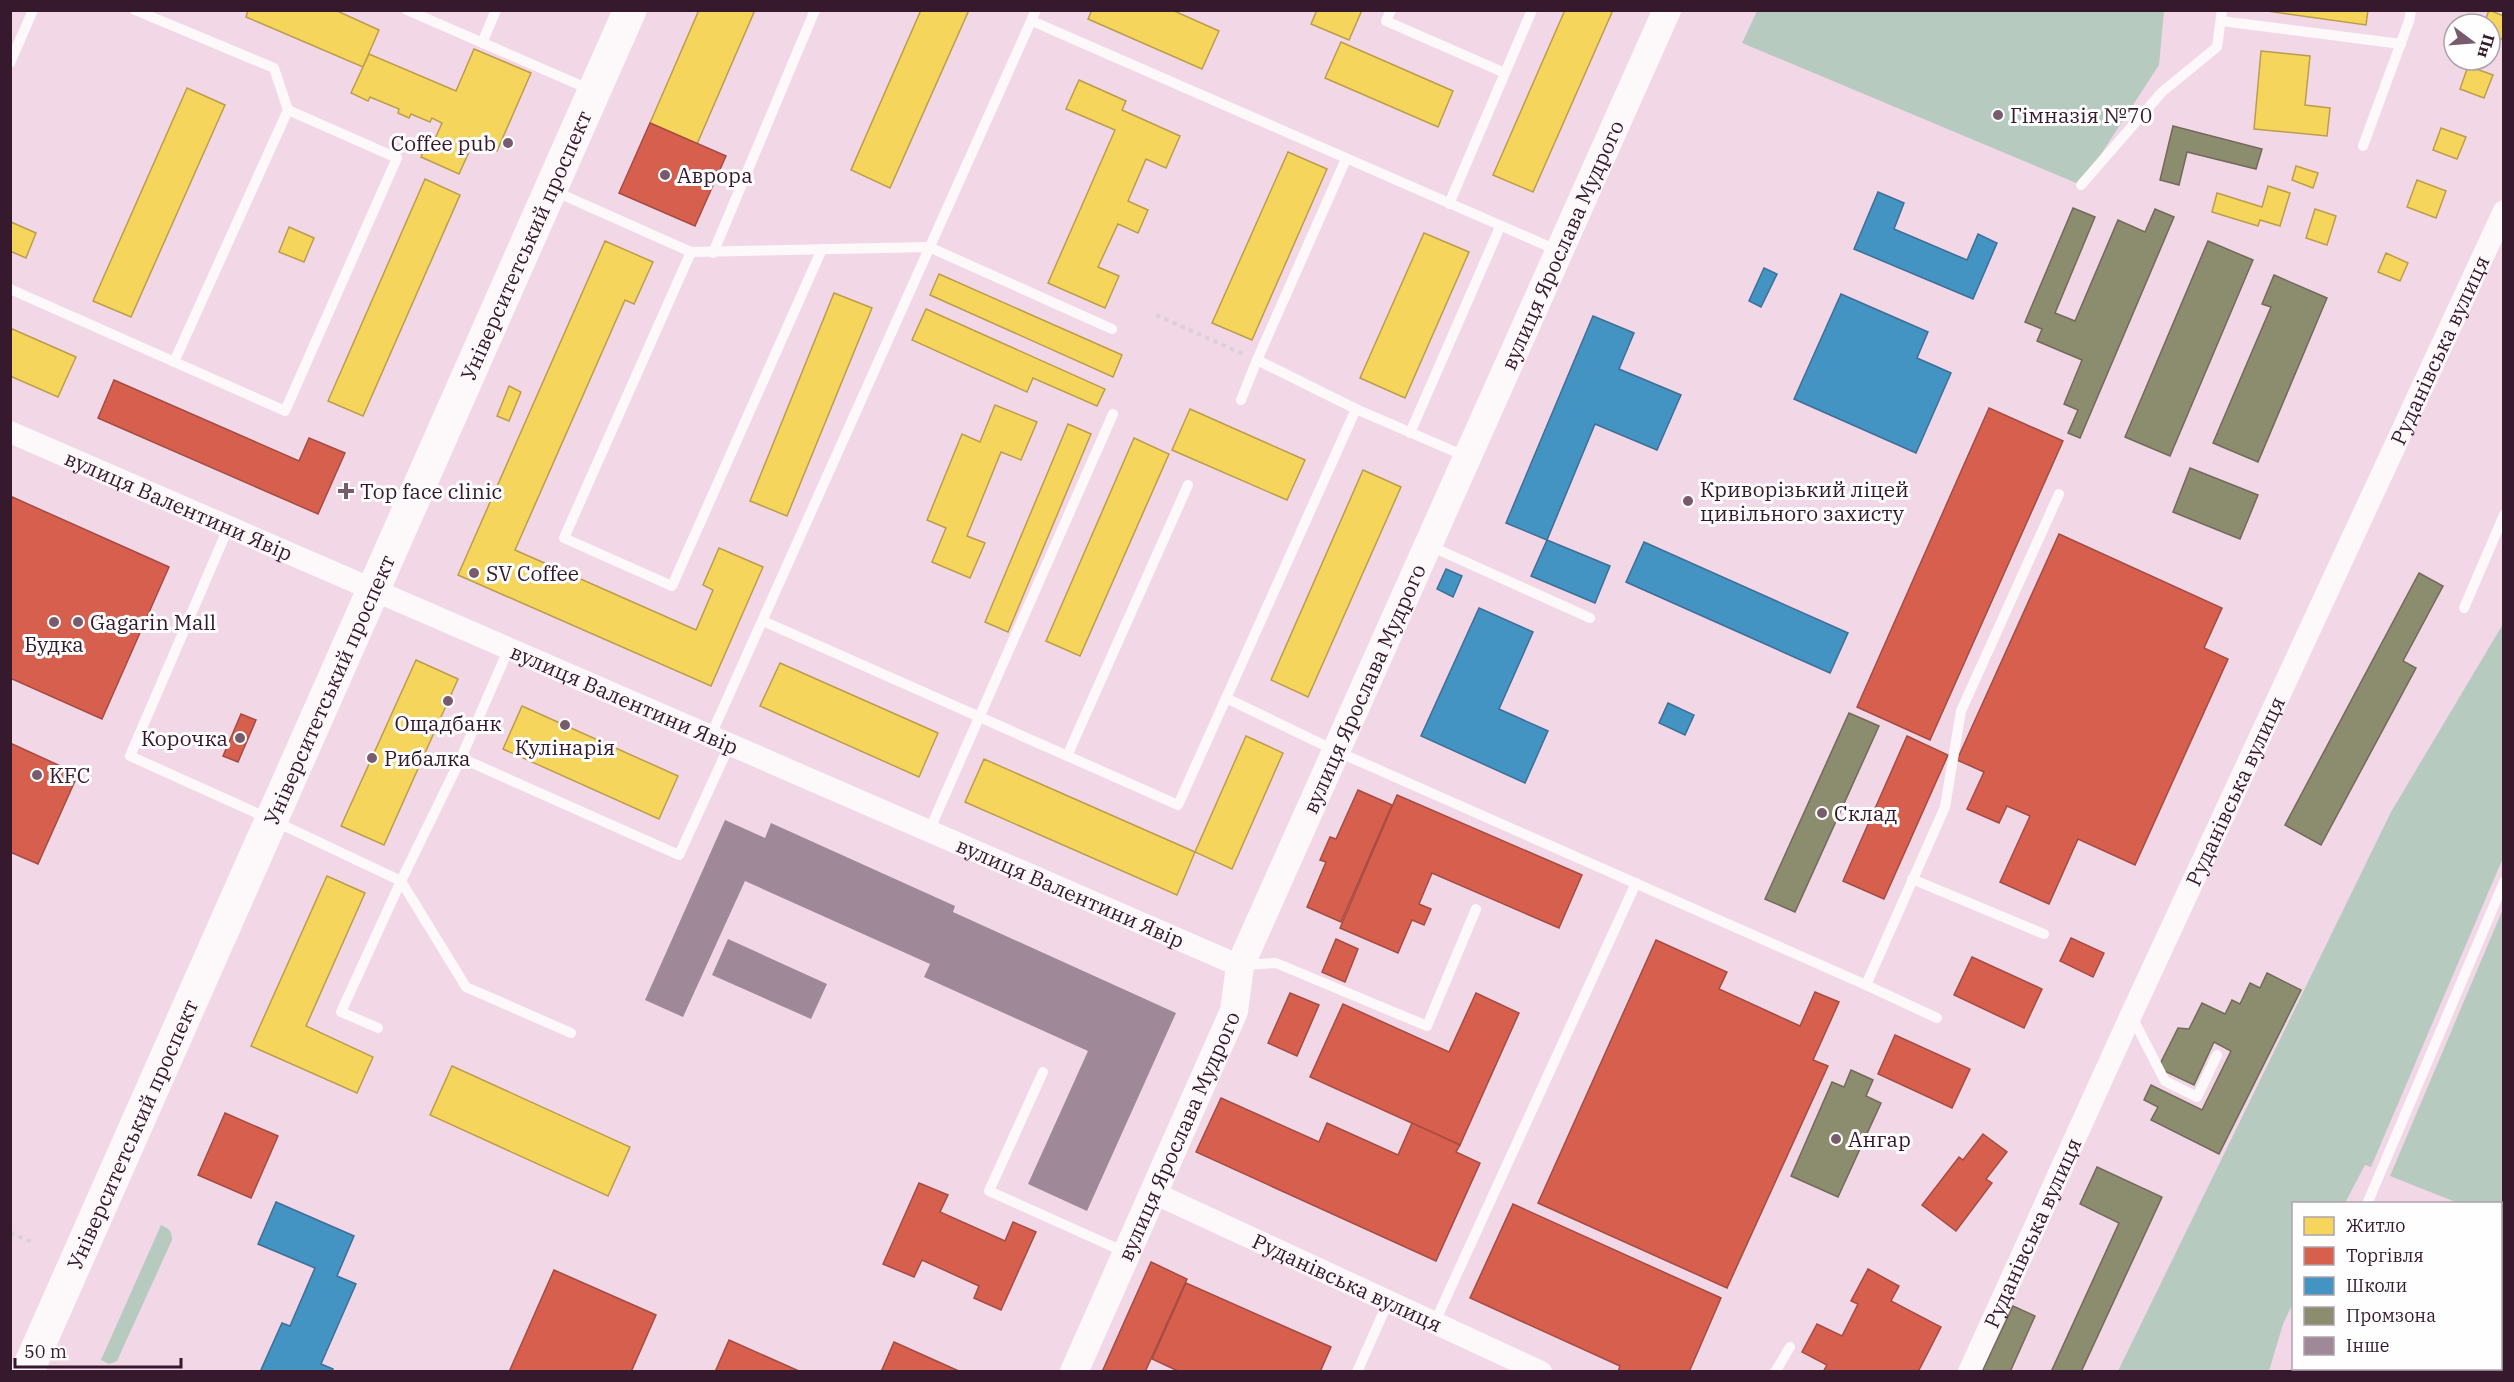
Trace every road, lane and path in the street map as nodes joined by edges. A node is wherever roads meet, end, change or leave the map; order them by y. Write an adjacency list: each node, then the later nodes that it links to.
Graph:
1 (33, 10): 15 (lane)
2 (135, 10): 18 (lane)
3 (407, 10): 13 (lane)
4 (496, 10): 13 (lane)
5 (630, 10): 17 (main road, Університетський проспект)
6 (815, 10): 30 (lane)
7 (1391, 10): 16 (lane)
8 (1532, 10): 16 (lane)
9 (1667, 10): 28 (street, вулиця Ярослава Мудрого)
10 (2411, 10): 14 (lane)
11 (1034, 16): 20 (lane); 26 (lane)
12 (2222, 16): 14 (lane); 21 (lane)
13 (482, 43): 17 (lane)
14 (2401, 44): 19 (lane)
15 (10, 63)
16 (1505, 74): 23 (lane)
17 (594, 92): 22 (main road, Університетський проспект)
18 (288, 110): 35 (lane); 35 (lane)
19 (2363, 146)
20 (1346, 159): 23 (lane); 34 (lane)
21 (2080, 185)
22 (551, 189): 29 (lane); 47 (main road, Університетський проспект)
23 (1449, 204): 25 (lane)
24 (2503, 212): 68 (street, Руданівська вулиця)
25 (1500, 227): 28 (lane); 40 (lane)
26 (929, 248): 27 (lane); 33 (lane); 50 (lane)
27 (822, 249): 29 (lane); 30 (lane)
28 (1560, 251): 41 (street, вулиця Ярослава Мудрого)
29 (692, 252): 30 (lane)
30 (713, 253)
31 (10, 289): 35 (lane)
32 (1156, 315): 34 (path)
33 (1112, 329)
34 (1257, 360): 36 (lane); 37 (lane)
35 (174, 362)
36 (1241, 400)
37 (1356, 409): 40 (lane); 52 (lane)
38 (1113, 414): 53 (lane)
39 (10, 432): 45 (street, вулиця Валентини Явір)
40 (1410, 433): 41 (lane)
41 (1468, 457): 46 (street, вулиця Ярослава Мудрого)
42 (1188, 485): 56 (lane)
43 (2059, 494): 60 (lane)
44 (2504, 515): 48 (lane)
45 (229, 526): 47 (street, вулиця Валентини Явір); 58 (lane)
46 (1428, 545): 49 (lane); 55 (street, вулиця Ярослава Мудрого)
47 (374, 589): 51 (street, вулиця Валентини Явір); 58 (main road, Університетський проспект)
48 (2464, 608)
49 (1590, 618)
50 (763, 621): 53 (lane); 54 (lane)
51 (509, 647): 54 (street, вулиця Валентини Явір); 57 (lane)
52 (1226, 698): 55 (lane); 56 (lane)
53 (980, 717): 56 (lane); 59 (lane)
54 (721, 739): 57 (lane); 59 (street, вулиця Валентини Явір)
55 (1336, 751): 63 (lane); 66 (street, вулиця Ярослава Мудрого)
56 (1067, 756)
57 (461, 759): 61 (lane)
58 (272, 820): 61 (lane); 82 (main road, Університетський проспект)
59 (929, 831): 66 (street, вулиця Валентини Явір)
60 (1912, 879): 65 (lane); 67 (lane)
61 (401, 881): 70 (lane); 71 (lane)
62 (2504, 882): 75 (lane)
63 (1636, 883): 67 (lane); 80 (lane)
64 (1476, 909): 66 (lane)
65 (2044, 934)
66 (1240, 966): 74 (street, вулиця Ярослава Мудрого)
67 (1866, 985): 69 (lane)
68 (2131, 1015): 72 (lane); 87 (street, Руданівська вулиця)
69 (1937, 1018)
70 (378, 1028)
71 (572, 1033)
72 (2217, 1055)
73 (1043, 1072): 78 (lane)
74 (1154, 1193): 78 (street, вулиця Ярослава Мудрого); 79 (street, Руданівська вулиця)
75 (2367, 1202)
76 (10, 1233): 77 (path)
77 (32, 1242)
78 (1127, 1253): 83 (street, вулиця Ярослава Мудрого)
79 (1388, 1302): 80 (street, Руданівська вулиця); 84 (lane)
80 (1434, 1323): 85 (street, Руданівська вулиця)
81 (1791, 1347): 86 (lane)
82 (27, 1371)
83 (1074, 1371)
84 (1357, 1371)
85 (1541, 1371)
86 (1775, 1371)
87 (1969, 1371)

